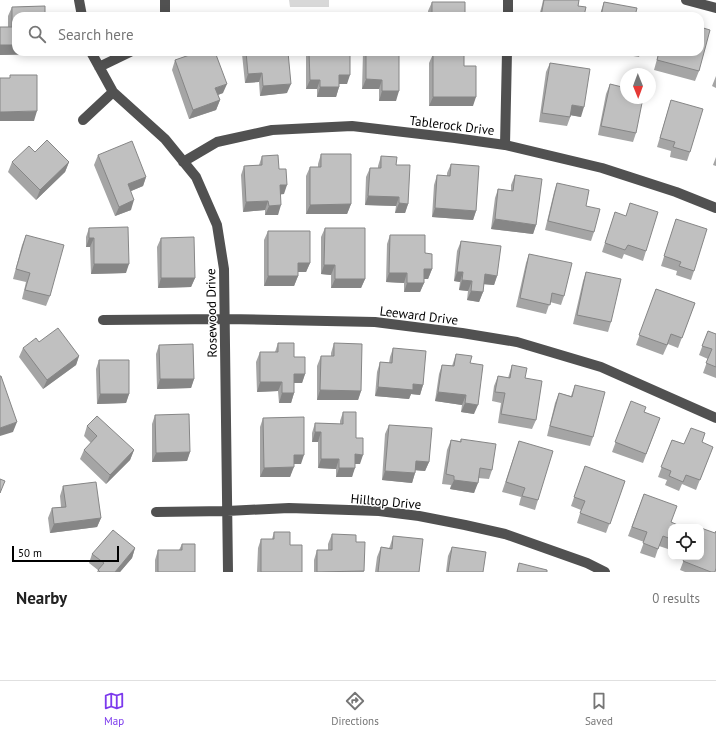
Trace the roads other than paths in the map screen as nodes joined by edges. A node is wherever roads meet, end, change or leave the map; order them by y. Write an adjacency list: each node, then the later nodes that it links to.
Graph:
1 (79, 0): 6 (street)
2 (165, 0): 7 (street)
3 (508, 0): 8 (street)
4 (686, 0): 5 (street)
5 (716, 8)
6 (81, 12)
7 (165, 12)
8 (508, 12)
9 (93, 56): 12 (street, Rosewood Drive)
10 (122, 56): 12 (street)
11 (507, 56): 15 (street)
12 (99, 67): 13 (street, Rosewood Drive)
13 (113, 92): 14 (street); 16 (street, Rosewood Drive)
14 (83, 120)
15 (505, 145): 16 (street, Tablerock Drive); 17 (street, Tablerock Drive)
16 (183, 162): 18 (street, Rosewood Drive)
17 (716, 208)
18 (225, 319): 19 (street, Leeward Drive); 20 (street, Leeward Drive); 21 (street, Rosewood Drive)
19 (103, 320)
20 (716, 418)
21 (227, 511): 22 (street, Hilltop Drive); 23 (street, Rosewood Drive); 24 (street, Hilltop Drive)
22 (156, 512)
23 (228, 572)
24 (605, 572)

